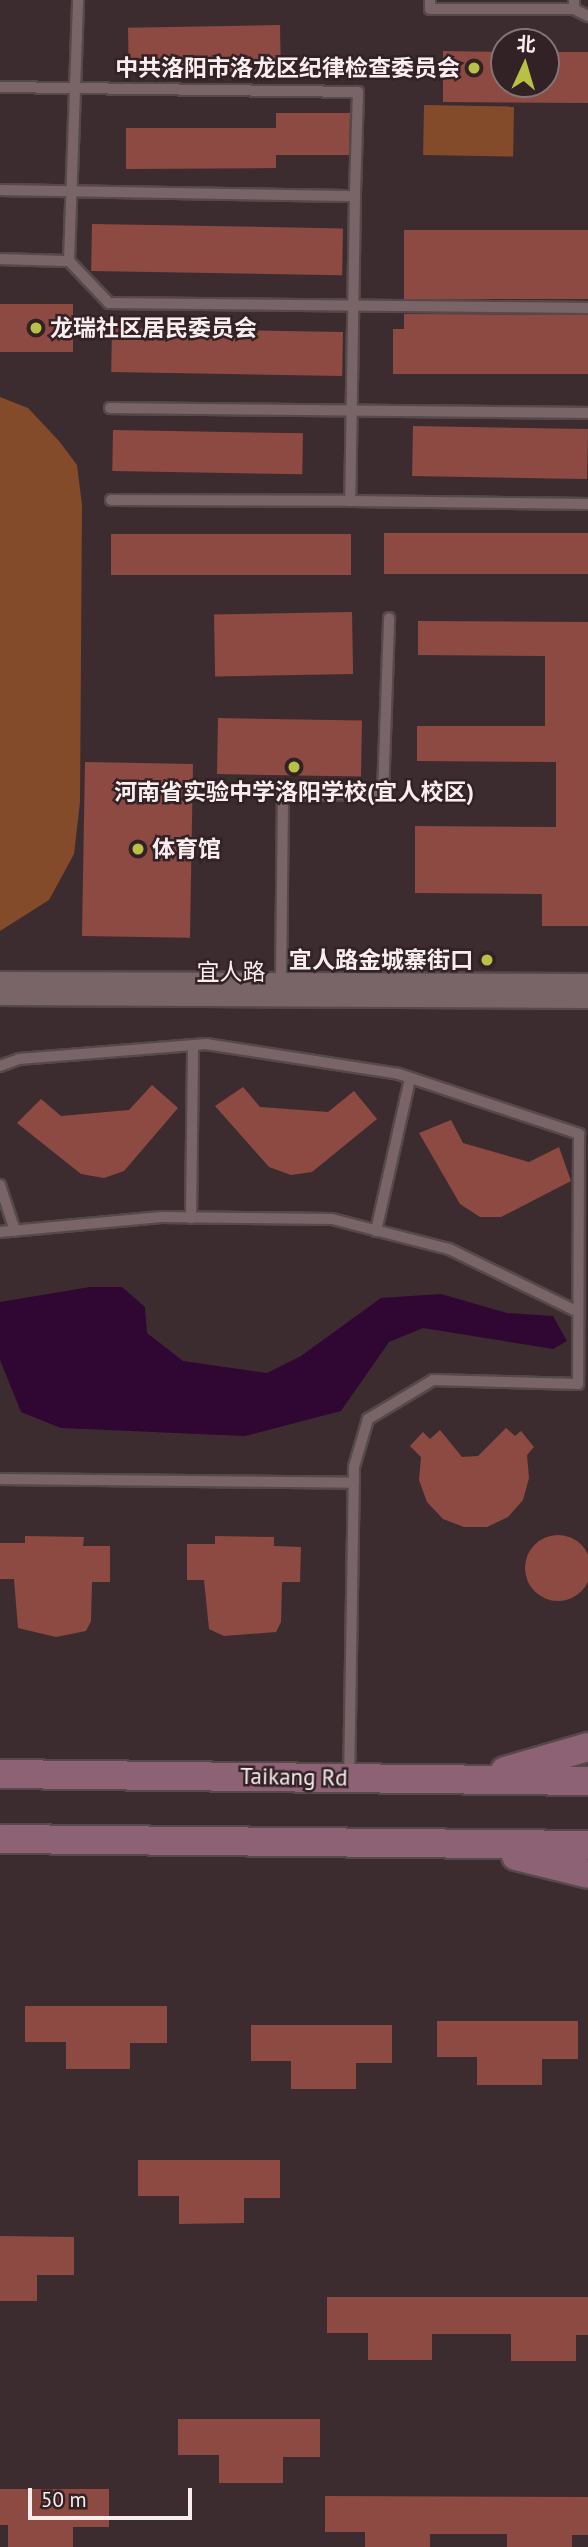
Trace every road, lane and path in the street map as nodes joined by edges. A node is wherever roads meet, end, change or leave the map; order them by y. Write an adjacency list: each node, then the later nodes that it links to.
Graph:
1 (78, 0): 6 (lane)
2 (430, 0): 3 (lane)
3 (574, 5): 4 (lane)
4 (588, 16)
5 (0, 87): 6 (lane)
6 (75, 88): 8 (lane); 9 (lane)
7 (0, 190): 8 (lane)
8 (71, 191): 9 (lane); 11 (lane)
9 (355, 196): 12 (lane)
10 (0, 259): 11 (lane)
11 (69, 261): 12 (lane)
12 (354, 306): 13 (lane); 15 (lane)
13 (588, 308)
14 (110, 408): 15 (lane)
15 (352, 411): 16 (lane); 18 (lane)
16 (588, 413)
17 (111, 500): 18 (lane)
18 (351, 501): 19 (lane)
19 (588, 504)
20 (389, 618): 23 (lane)
21 (0, 981): 23 (street, 宜人路)
22 (588, 983): 23 (street, 宜人路)
23 (281, 989): 24 (street, 宜人路); 25 (street, 宜人路)
24 (0, 995)
25 (588, 998)
26 (193, 1045): 27 (lane); 28 (lane); 30 (lane)
27 (0, 1066)
28 (410, 1079): 32 (lane); 34 (lane)
29 (0, 1185): 31 (lane)
30 (191, 1217): 31 (lane); 32 (lane)
31 (15, 1231): 33 (lane)
32 (376, 1231): 34 (lane)
33 (0, 1233)
34 (578, 1312): 36 (lane)
35 (0, 1479): 36 (lane)
36 (354, 1483): 39 (lane)
37 (588, 1747): 40 (main road)
38 (0, 1774): 39 (main road, Taikang Rd)
39 (349, 1778): 40 (main road, Taikang Rd)
40 (476, 1779): 41 (main road, Taikang Rd)
41 (588, 1781)
42 (0, 1839): 43 (main road)
43 (469, 1844): 44 (main road); 45 (main road)
44 (588, 1845)
45 (588, 1874)

